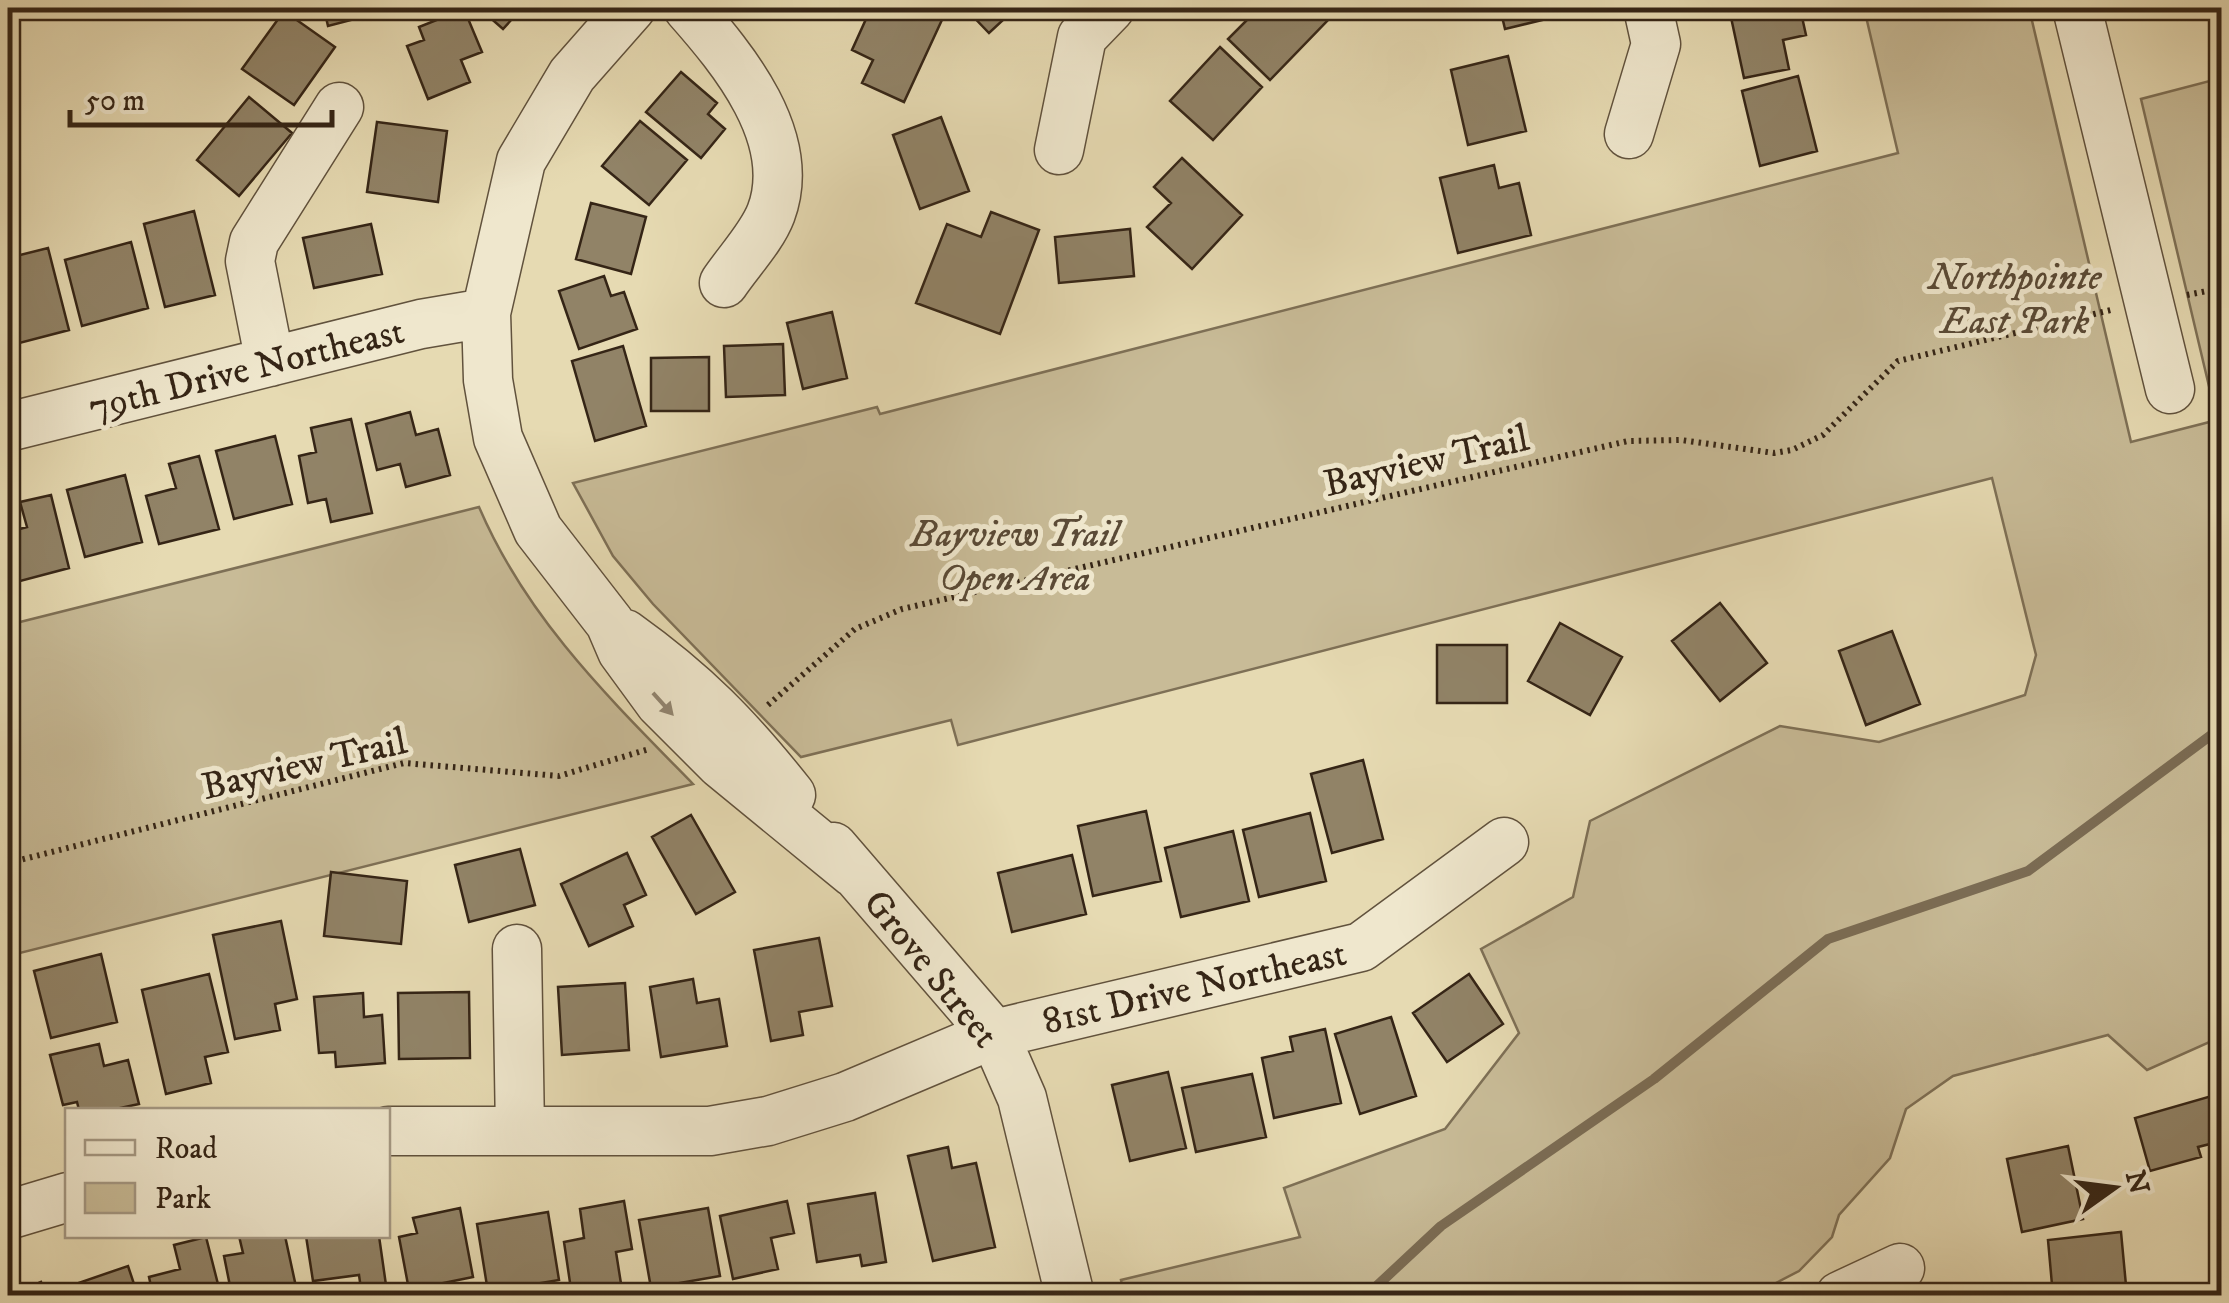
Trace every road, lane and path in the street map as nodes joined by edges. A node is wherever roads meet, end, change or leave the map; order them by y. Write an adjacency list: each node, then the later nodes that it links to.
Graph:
1 (632, 8): 13 (street, Grove Street)
2 (688, 8): 9 (street)
3 (1110, 8): 8 (street)
4 (1648, 8): 7 (street)
5 (2077, 8): 15 (street)
6 (339, 107): 14 (street)
7 (1629, 134)
8 (1060, 150)
9 (724, 283)
10 (2222, 288): 11 (path)
11 (2176, 297)
12 (2114, 309): 17 (path, Bayview Trail)
13 (486, 313): 14 (street, 79th Drive Northeast); 22 (street, Grove Street)
14 (270, 362): 16 (street, 79th Drive Northeast)
15 (2170, 389)
16 (8, 427)
17 (754, 718)
18 (658, 742): 20 (path, Bayview Trail)
19 (1504, 842): 22 (street, 81st Drive Northeast)
20 (8, 863)
21 (517, 949): 24 (street)
22 (994, 1034): 24 (street, 81st Drive Northeast); 28 (street, Grove Street)
23 (390, 1130): 24 (street, 81st Drive Northeast)
24 (520, 1130)
25 (65, 1197): 26 (street)
26 (10, 1202)
27 (1900, 1268): 29 (street)
28 (1070, 1296)
29 (1840, 1296)

